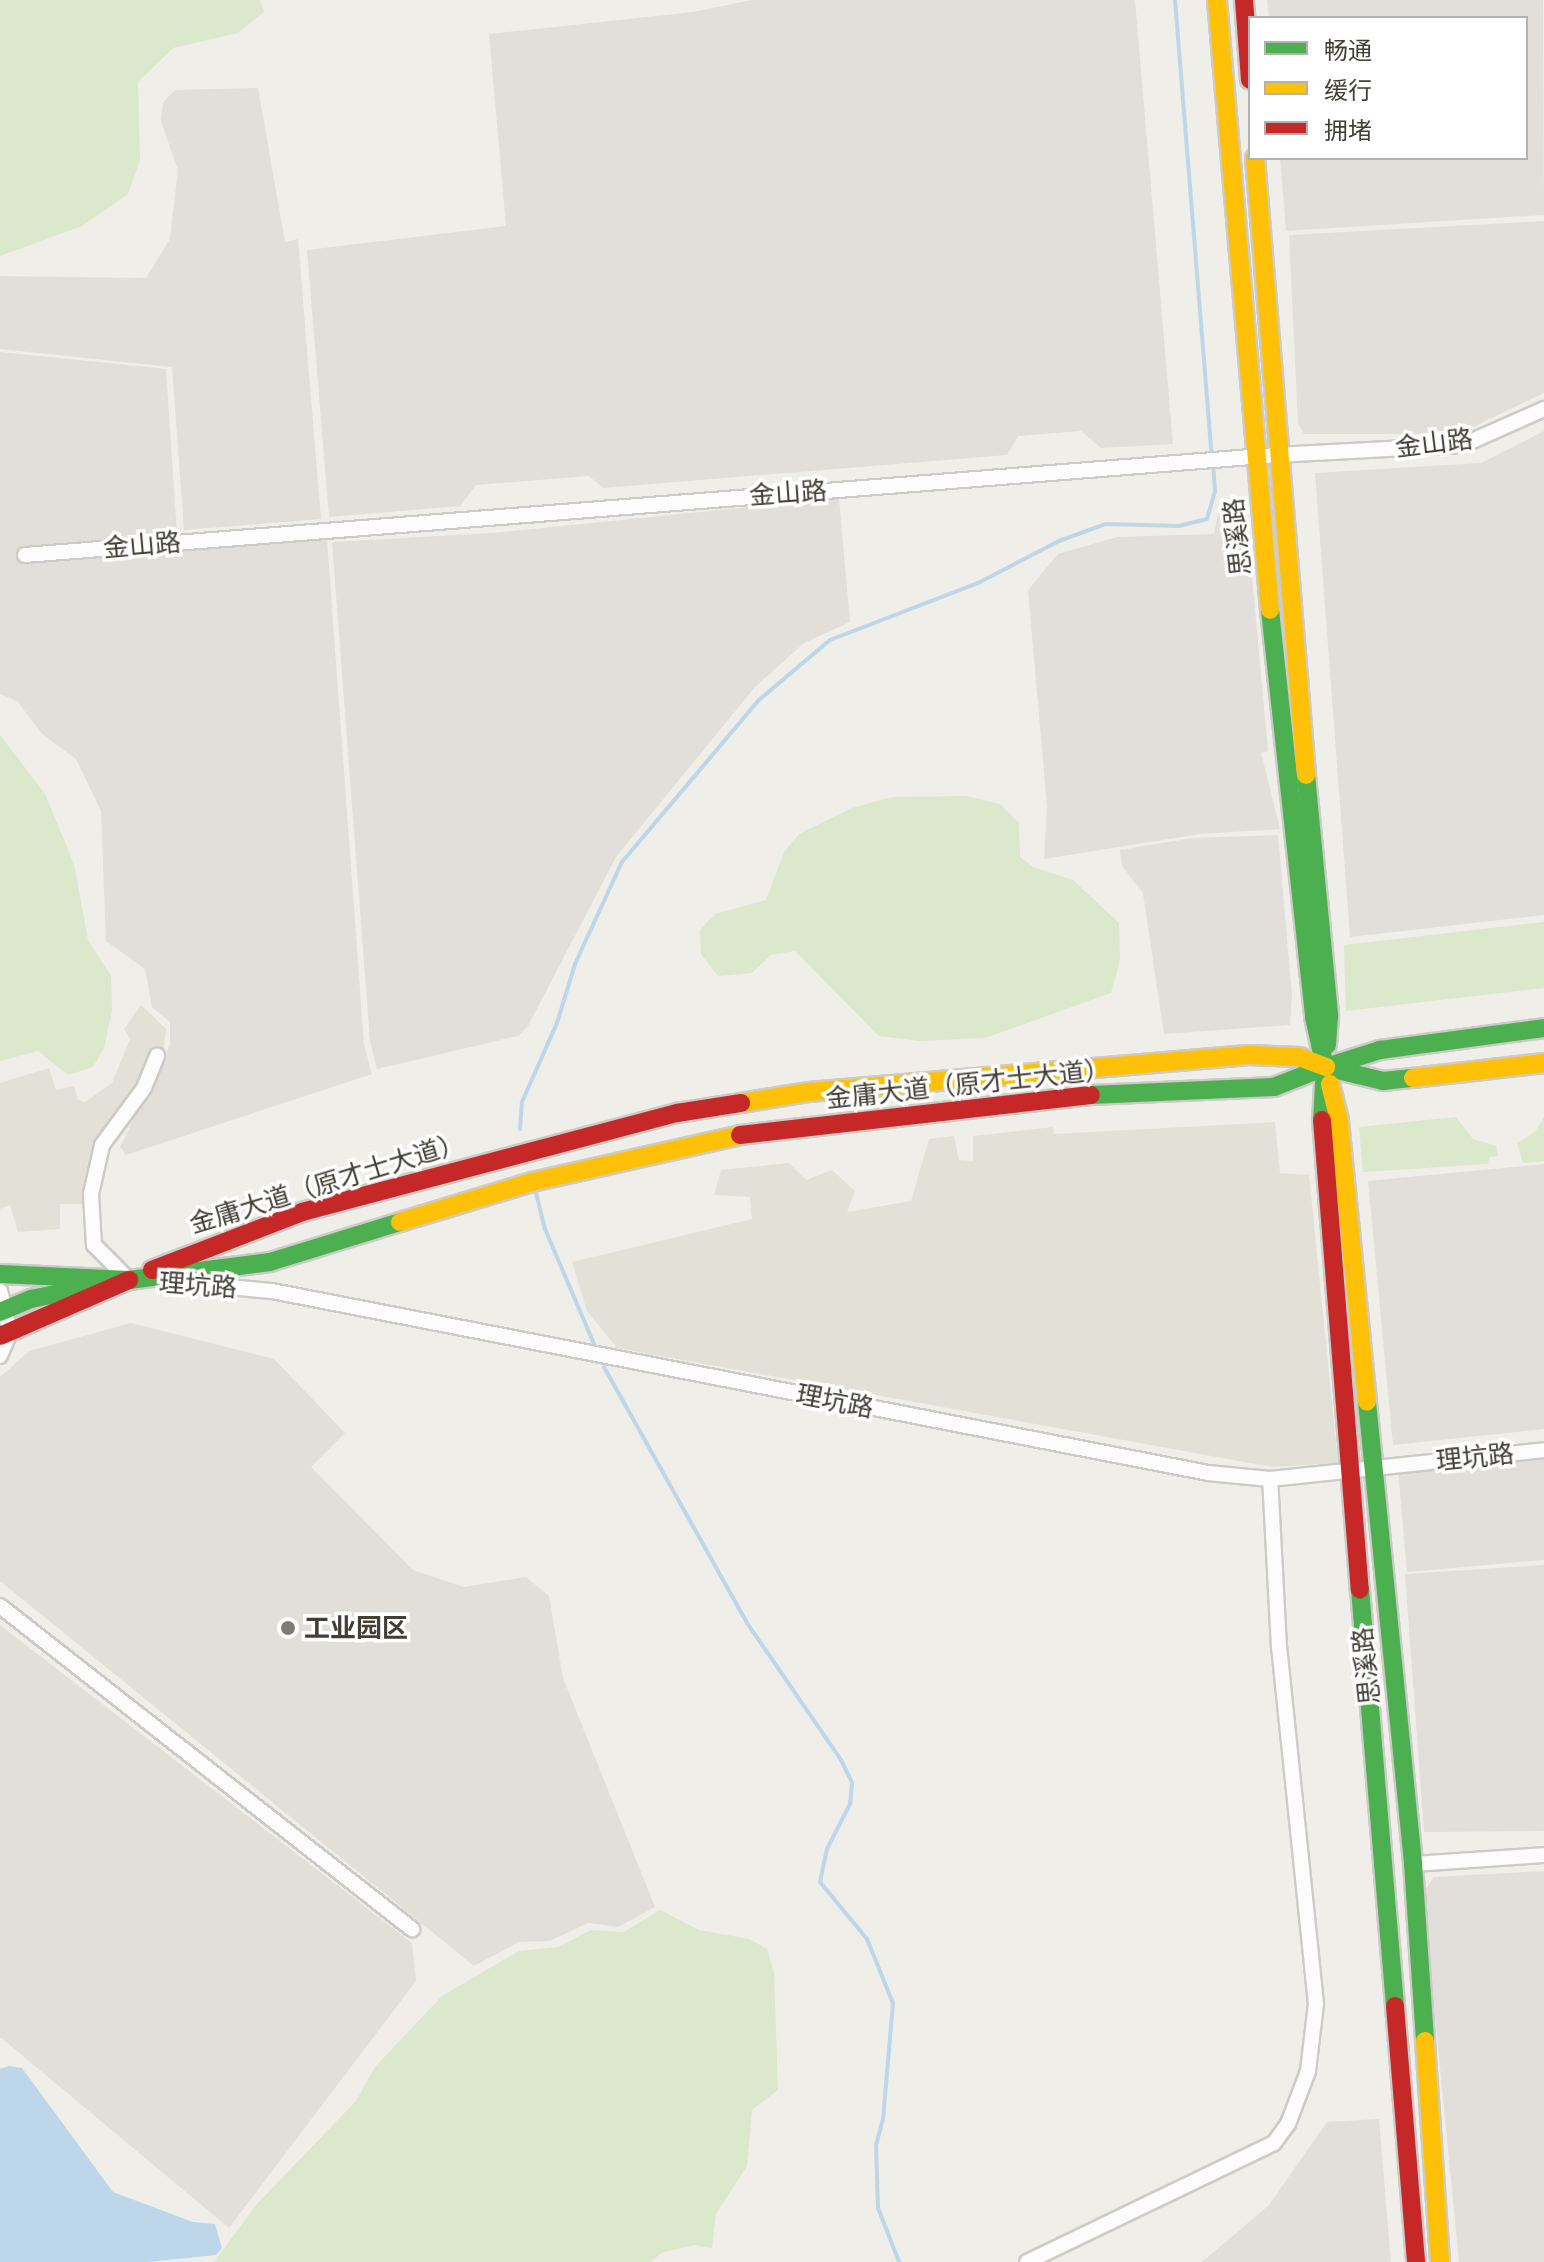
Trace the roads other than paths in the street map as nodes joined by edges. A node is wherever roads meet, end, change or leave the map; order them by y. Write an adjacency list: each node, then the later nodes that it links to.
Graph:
1 (1217, 0): 7 (main road, 思溪路)
2 (1244, 0): 3 (main road)
3 (1248, 53)
4 (1255, 160): 6 (main road, 思溪路)
5 (1544, 409): 6 (street, 金山路)
6 (1276, 455): 7 (street, 金山路); 12 (main road, 思溪路)
7 (1254, 457): 8 (street, 金山路); 12 (main road, 思溪路)
8 (25, 555)
9 (1544, 1028): 12 (main road, 金庸大道（原才士大道）)
10 (157, 1055): 16 (street)
11 (1544, 1063): 12 (main road, 金庸大道（原才士大道）)
12 (1325, 1067): 13 (main road, 金庸大道（原才士大道）); 14 (main road, 金庸大道（原才士大道）); 22 (main road, 思溪路); 23 (main road, 思溪路)
13 (520, 1155): 14 (main road); 16 (main road, 金庸大道（原才士大道）)
14 (527, 1184): 16 (main road, 金庸大道（原才士大道）)
15 (0, 1274): 16 (main road)
16 (129, 1280): 18 (main road); 19 (main road); 24 (street, 理坑路)
17 (0, 1291): 18 (street)
18 (3, 1311): 19 (street)
19 (5, 1334): 20 (street)
20 (0, 1356)
21 (1544, 1450): 22 (street, 理坑路)
22 (1371, 1467): 23 (street, 理坑路); 27 (main road, 思溪路)
23 (1350, 1471): 24 (street, 理坑路); 30 (main road, 思溪路)
24 (1270, 1479): 29 (street)
25 (0, 1606): 28 (street)
26 (1544, 1855): 27 (street)
27 (1413, 1864): 31 (main road, 思溪路)
28 (412, 1929)
29 (1027, 2262)
30 (1416, 2262)
31 (1440, 2262)

